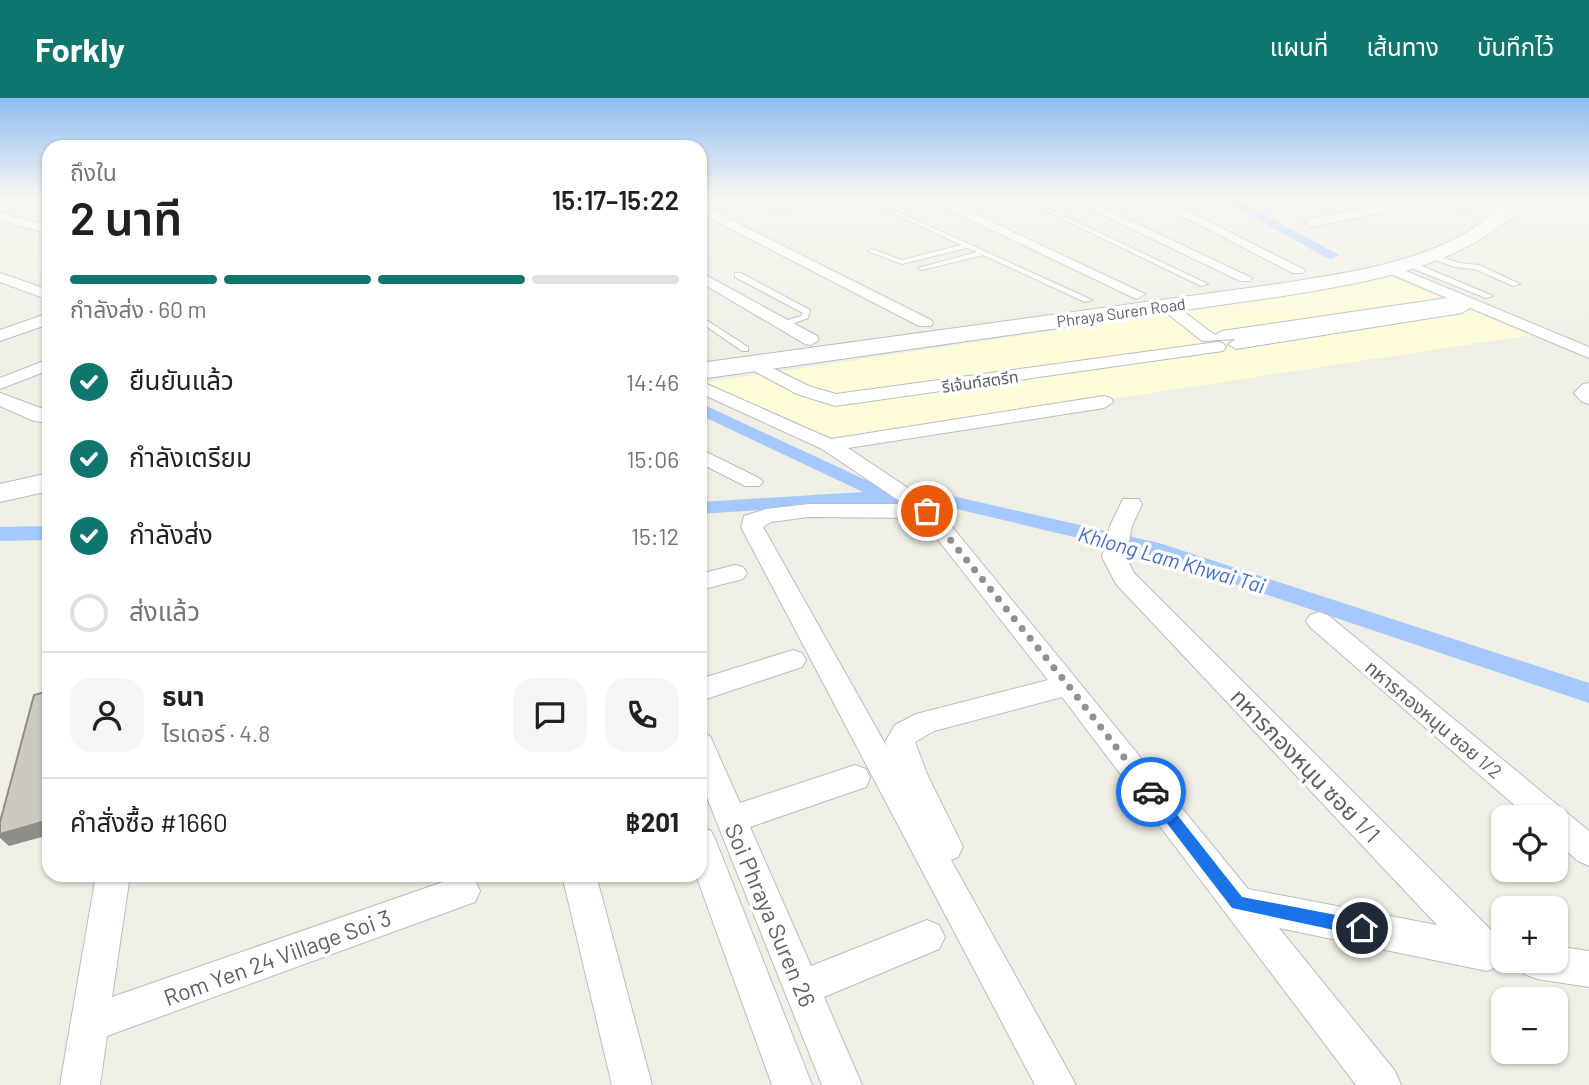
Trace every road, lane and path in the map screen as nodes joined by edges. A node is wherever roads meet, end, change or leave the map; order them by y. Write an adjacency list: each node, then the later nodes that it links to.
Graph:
1 (771, 245): 31 (street)
2 (1032, 245): 23 (street)
3 (1122, 245): 19 (lane)
4 (1175, 245): 17 (street)
5 (1248, 245): 14 (street)
6 (1407, 245): 14 (street, Phraya Suren Road)
7 (1453, 245): 11 (street, Phraya Suren Road)
8 (965, 246): 9 (lane); 10 (lane)
9 (872, 251)
10 (981, 253): 13 (lane); 26 (lane)
11 (1430, 255): 12 (street, Phraya Suren Road); 20 (lane)
12 (1398, 266): 25 (lane); 27 (street, Phraya Suren Road); 36 (street)
13 (922, 268)
14 (1298, 270): 17 (street, Phraya Suren Road)
15 (737, 275): 30 (lane)
16 (0, 277): 21 (street)
17 (1245, 278): 19 (street, Phraya Suren Road)
18 (707, 280): 30 (street)
19 (1204, 284): 23 (street, Phraya Suren Road)
20 (1516, 284)
21 (26, 287): 22 (street); 24 (street)
22 (42, 293)
23 (1137, 294): 26 (street, Phraya Suren Road)
24 (0, 296)
25 (1489, 296)
26 (1088, 300): 32 (street, Phraya Suren Road)
27 (1171, 305): 32 (street, Phraya Suren Road); 35 (street)
28 (42, 321): 33 (street)
29 (707, 323): 38 (lane)
30 (784, 324): 34 (street)
31 (919, 324): 32 (street, Phraya Suren Road); 34 (street, Phraya Suren Road)
32 (977, 325): 38 (street, Phraya Suren Road)
33 (0, 336)
34 (811, 340): 38 (street, Phraya Suren Road)
35 (1218, 340): 35 (street, รีเจ้นท์สตรีท); 38 (street, รีเจ้นท์สตรีท)
36 (1589, 353)
37 (707, 355): 38 (street, Phraya Suren Road)
38 (755, 358): 40 (street, Phraya Suren Road)
39 (42, 367): 41 (street)
40 (707, 369)
41 (0, 384)
42 (1589, 388): 44 (street)
43 (707, 389): 48 (street)
44 (1589, 398)
45 (0, 399): 47 (street)
46 (1104, 402): 48 (street)
47 (42, 417)
48 (829, 445): 55 (street)
49 (707, 460): 52 (street)
50 (42, 466): 51 (street)
51 (0, 475)
52 (752, 482)
53 (42, 484): 54 (street)
54 (0, 493)
55 (917, 504): 61 (street); 86 (street)
56 (1131, 504): 76 (street, ทหารกองหนุน ซอย 1/1)
57 (734, 573): 58 (street)
58 (707, 580)
59 (1319, 621): 65 (street, ทหารกองหนุน ซอย 1/2)
60 (793, 660): 62 (street)
61 (1068, 685): 68 (street); 74 (street)
62 (707, 688)
63 (707, 762): 66 (street, Soi Phraya Suren 26)
64 (855, 778): 66 (street)
65 (1536, 805)
66 (730, 820): 80 (street, Soi Phraya Suren 26)
67 (1568, 833): 69 (street)
68 (947, 847)
69 (1589, 851)
70 (707, 860): 84 (street, Soi Phraya Suren 26)
71 (112, 882): 81 (street)
72 (581, 882): 83 (street)
73 (463, 891): 81 (street, Rom Yen 24 Village Soi 3)
74 (1237, 903): 77 (street); 87 (street)
75 (927, 937): 80 (street)
76 (1491, 950)
77 (1491, 953)
78 (1568, 966): 79 (street)
79 (1589, 969)
80 (802, 988): 85 (street, Soi Phraya Suren 26)
81 (91, 1023): 82 (street)
82 (80, 1085)
83 (632, 1085)
84 (792, 1085)
85 (842, 1085)
86 (1056, 1085)
87 (1381, 1085)

